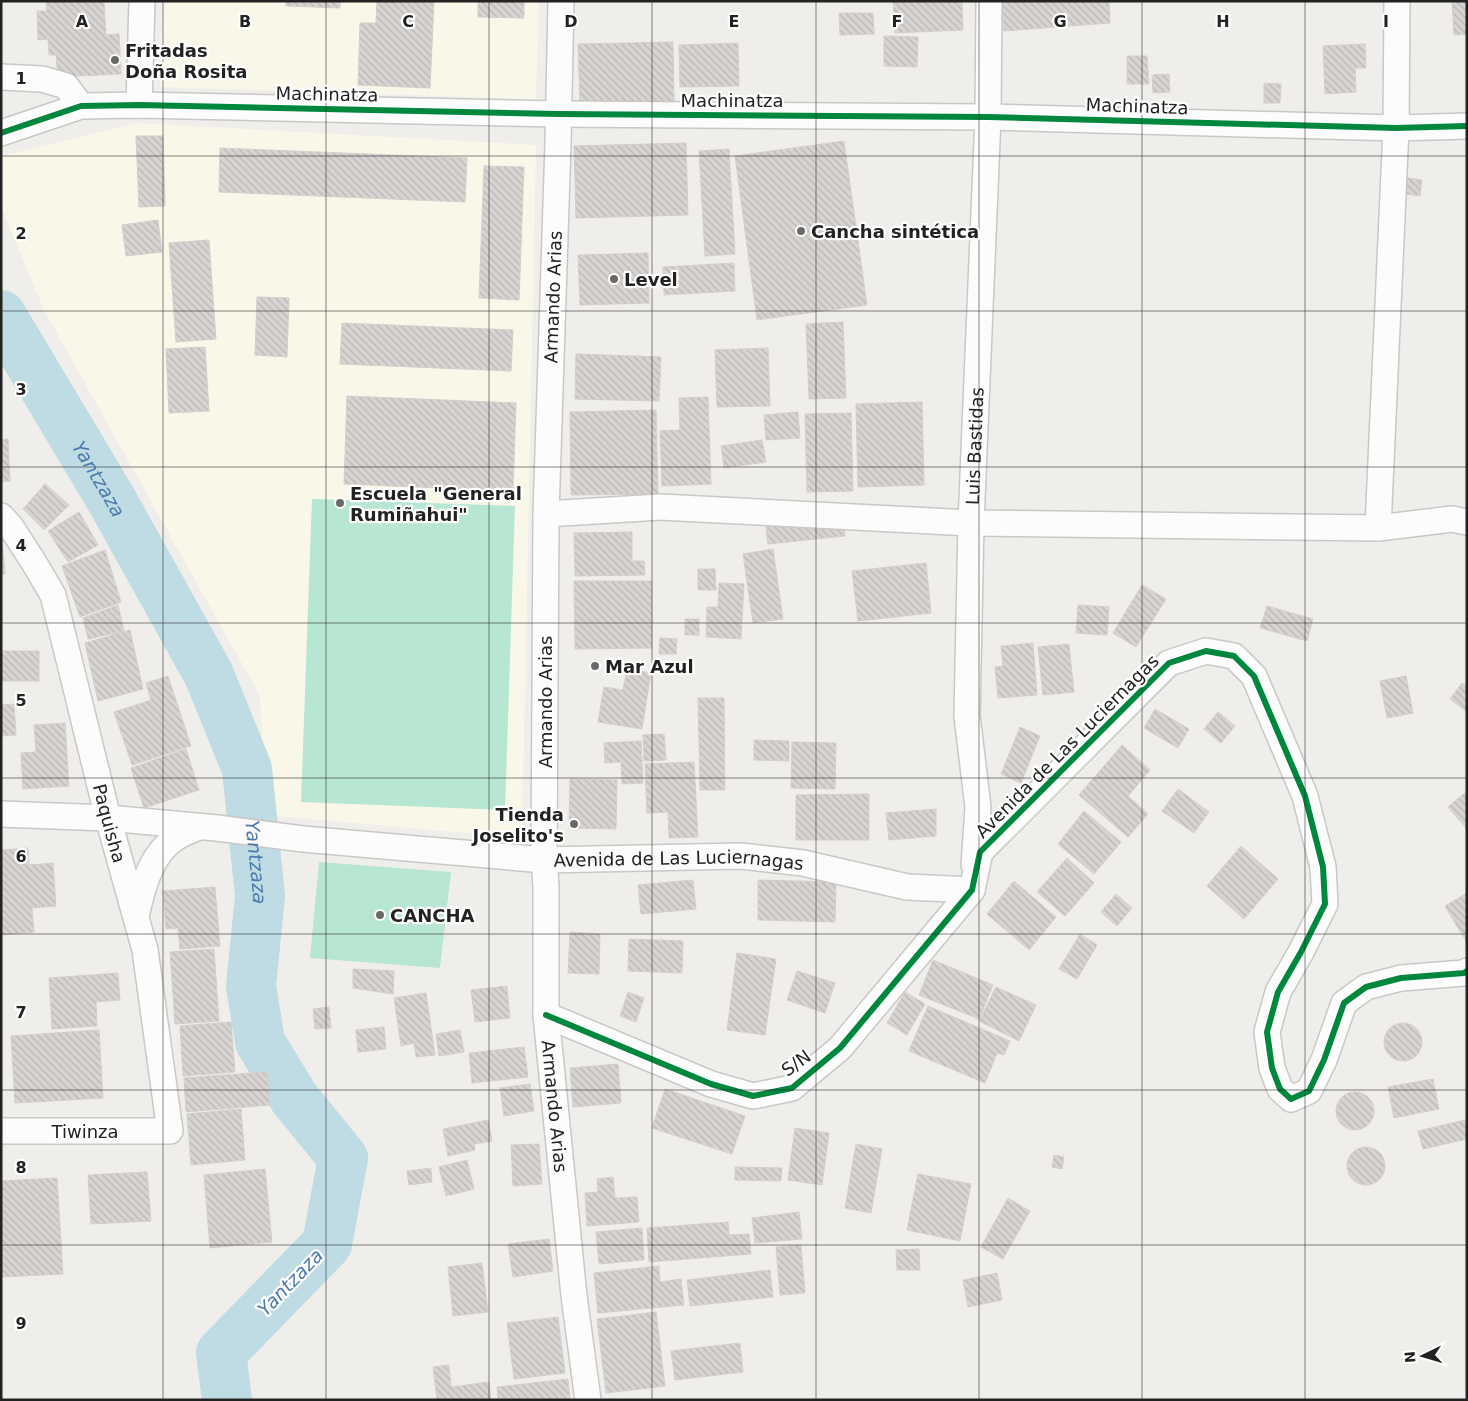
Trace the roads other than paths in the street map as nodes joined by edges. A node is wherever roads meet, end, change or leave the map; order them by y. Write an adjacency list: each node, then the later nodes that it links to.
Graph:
1 (142, 1): 6 (street)
2 (560, 1): 8 (street, Armando Arias)
3 (989, 1): 9 (street, Luis Bastidas)
4 (1398, 1): 11 (street)
5 (1, 77): 7 (street)
6 (139, 105): 7 (street, Machinatza); 8 (street, Machinatza)
7 (81, 106): 12 (street, Machinatza)
8 (558, 114): 9 (street, Machinatza); 13 (street, Armando Arias)
9 (988, 116): 11 (street, Machinatza); 16 (street, Luis Bastidas)
10 (1467, 126): 11 (street, Machinatza)
11 (1396, 128): 17 (street)
12 (1, 133)
13 (546, 514): 16 (street); 21 (street, Armando Arias)
14 (6, 521): 19 (street, Paquisha)
15 (1467, 522): 17 (street)
16 (971, 523): 17 (street); 22 (street, Luis Bastidas)
17 (1378, 528)
18 (1, 814): 19 (street)
19 (108, 818): 20 (street); 23 (street, Paquisha)
20 (208, 828): 21 (street, Avenida de Las Luciernagas); 23 (street)
21 (544, 860): 22 (street, Avenida de Las Luciernagas); 25 (street, Armando Arias)
22 (972, 890): 24 (street, Avenida de Las Luciernagas); 25 (street, S/N)
23 (136, 917): 27 (street, Paquisha)
24 (1467, 971)
25 (546, 1015): 28 (street, Armando Arias)
26 (1, 1131): 27 (street, Tiwinza)
27 (170, 1131)
28 (588, 1400)

